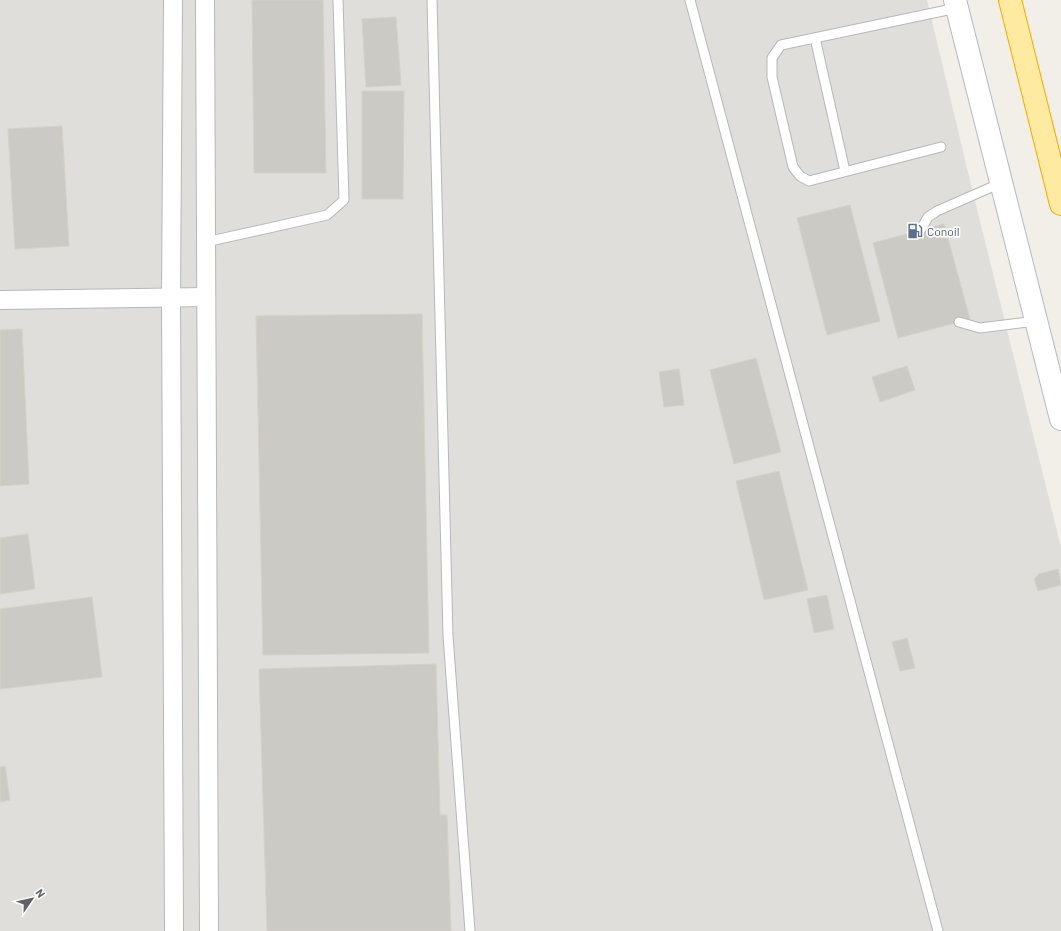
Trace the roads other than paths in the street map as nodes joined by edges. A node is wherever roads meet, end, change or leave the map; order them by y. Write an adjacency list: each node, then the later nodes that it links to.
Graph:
1 (173, 0): 16 (street)
2 (205, 0): 14 (street)
3 (338, 0): 14 (lane)
4 (432, 0): 23 (lane)
5 (690, 0): 24 (lane)
6 (1010, 0): 12 (highway)
7 (956, 4): 8 (lane); 11 (main road)
8 (815, 38): 10 (lane); 10 (lane)
9 (941, 147): 10 (lane)
10 (845, 172)
11 (1001, 183): 13 (lane); 18 (main road)
12 (1061, 204)
13 (920, 231)
14 (206, 242): 15 (street)
15 (206, 297): 16 (street); 22 (street)
16 (171, 298): 17 (street); 21 (street)
17 (0, 300)
18 (1036, 321): 19 (lane); 20 (main road)
19 (958, 322)
20 (1061, 419)
21 (174, 931)
22 (209, 931)
23 (470, 931)
24 (938, 931)

